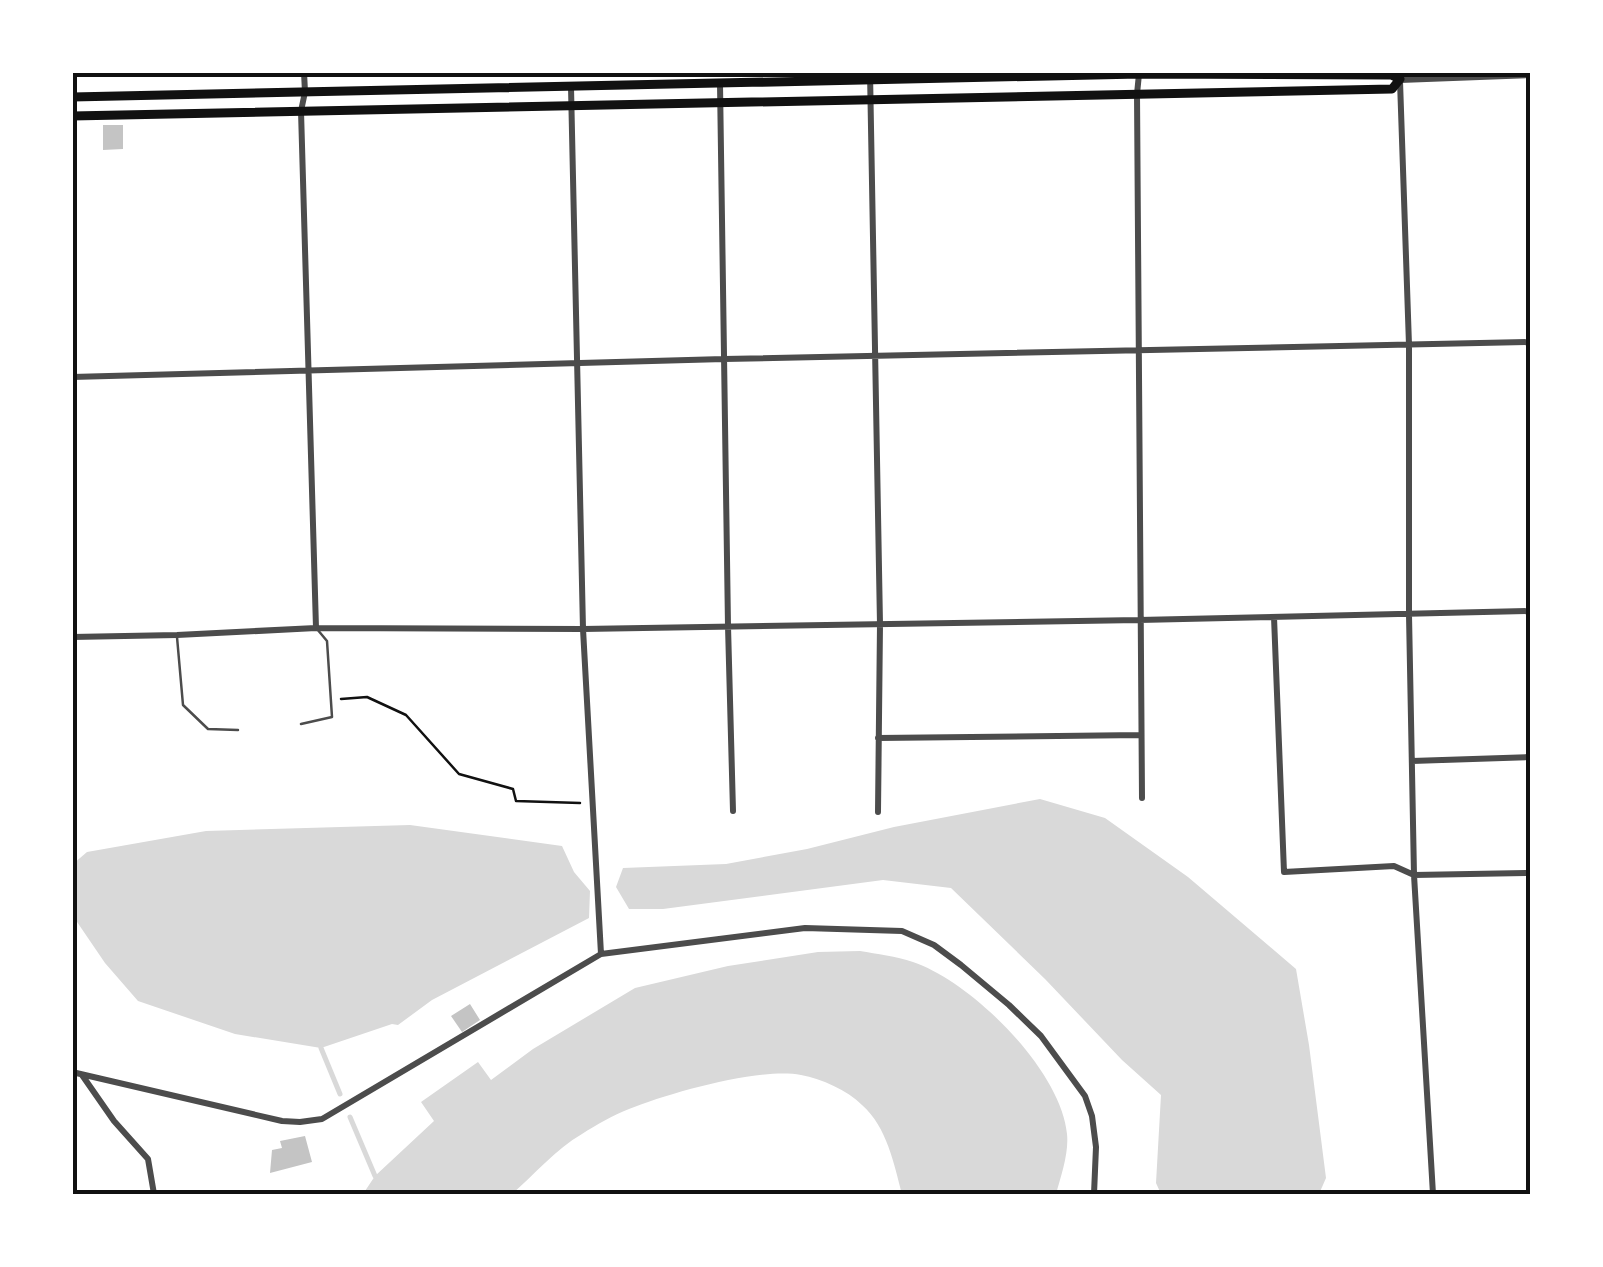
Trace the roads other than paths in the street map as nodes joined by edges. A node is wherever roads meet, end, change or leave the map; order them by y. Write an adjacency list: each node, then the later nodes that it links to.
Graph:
1 (304, 72): 8 (street)
2 (1139, 73): 4 (main road); 5 (main road); 9 (street)
3 (1530, 74): 5 (street)
4 (870, 76): 6 (main road); 11 (street)
5 (1400, 76): 9 (main road); 17 (street)
6 (720, 84): 7 (main road); 12 (street)
7 (572, 88): 8 (main road); 13 (street)
8 (305, 92): 10 (main road); 14 (street)
9 (1137, 94): 11 (main road); 18 (street)
10 (72, 97)
11 (870, 100): 12 (main road); 19 (street)
12 (720, 102): 13 (main road); 20 (street)
13 (572, 107): 14 (main road); 21 (street)
14 (301, 111): 15 (main road); 22 (street)
15 (72, 116)
16 (1530, 342): 17 (street)
17 (1409, 345): 18 (street); 25 (street)
18 (1138, 352): 19 (street); 27 (street)
19 (874, 357): 20 (street); 28 (street)
20 (724, 359): 21 (street); 29 (street)
21 (576, 363): 22 (street); 31 (street)
22 (310, 369): 23 (street); 30 (street)
23 (72, 376)
24 (1530, 611): 25 (street)
25 (1409, 615): 26 (street); 39 (street)
26 (1274, 618): 27 (street); 44 (street)
27 (1139, 620): 28 (street); 36 (street)
28 (880, 624): 29 (street); 37 (street)
29 (728, 626): 31 (street); 41 (street)
30 (316, 628): 31 (street); 32 (street); 34 (lane)
31 (583, 629): 45 (street)
32 (177, 635): 33 (street); 35 (lane)
33 (72, 637)
34 (301, 724)
35 (238, 730)
36 (1141, 735): 37 (street); 40 (street)
37 (878, 738): 42 (street)
38 (1530, 757): 39 (street)
39 (1412, 761): 44 (street)
40 (1142, 798)
41 (733, 810)
42 (878, 812)
43 (1530, 873): 44 (street)
44 (1414, 875): 49 (street)
45 (601, 954): 46 (street); 48 (street)
46 (77, 1073): 47 (street)
47 (154, 1194)
48 (1094, 1194)
49 (1433, 1194)

